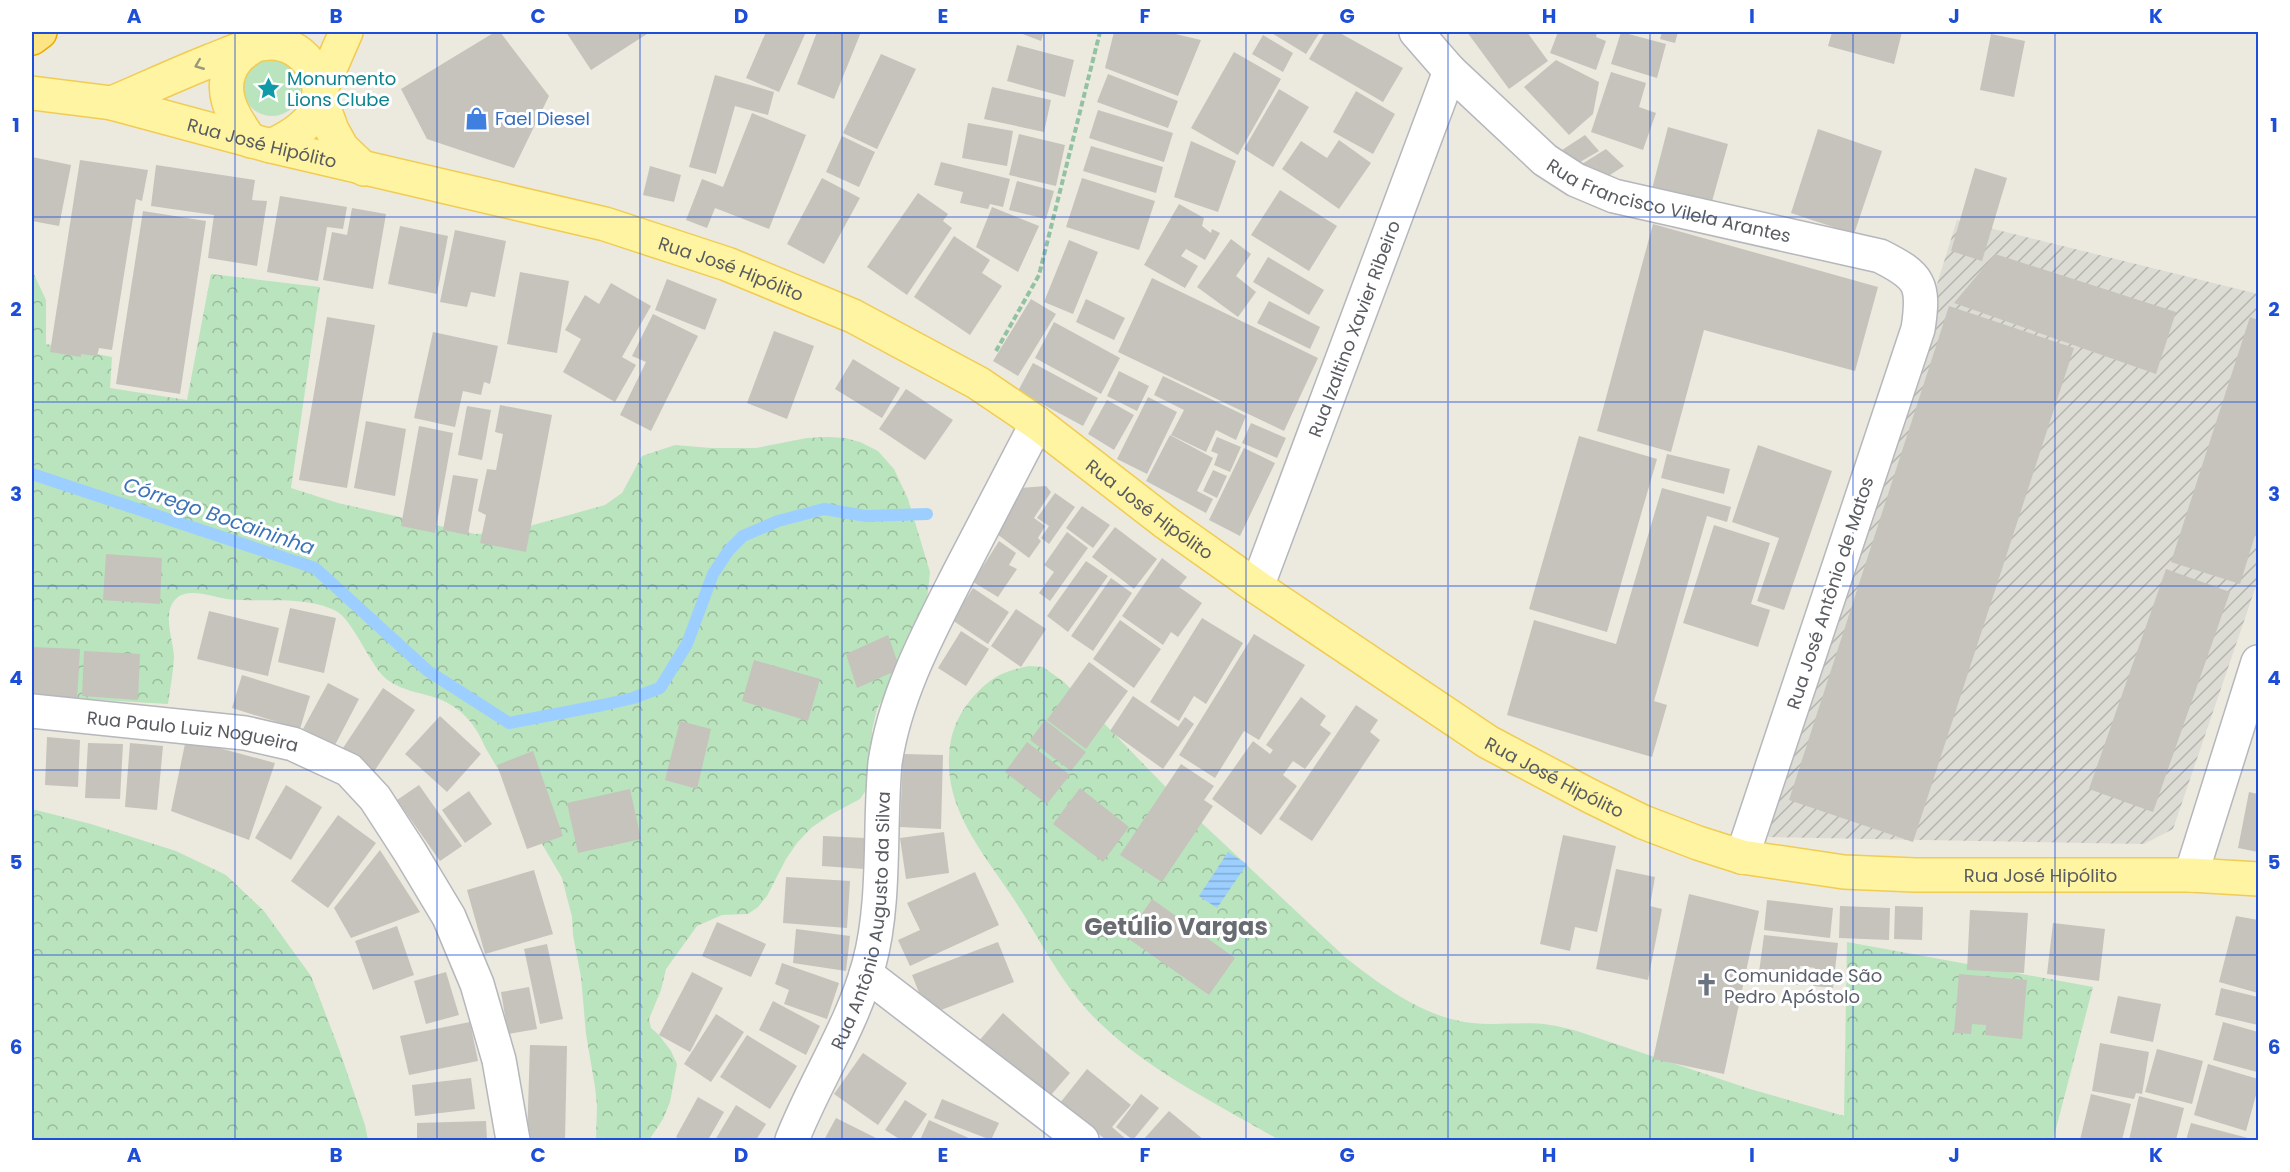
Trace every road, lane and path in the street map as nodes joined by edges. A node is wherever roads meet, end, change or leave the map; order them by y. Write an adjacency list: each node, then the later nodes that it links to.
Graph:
1 (40, 32): 5 (highway)
2 (346, 32): 9 (main road)
3 (1100, 32): 14 (path)
4 (1416, 32): 7 (street, Rua Francisco Vilela Arantes)
5 (32, 38)
6 (263, 38): 9 (main road); 10 (main road, one-way to 10); 11 (main road)
7 (1450, 71): 13 (street, Rua Francisco Vilela Arantes); 16 (street, Rua Izaltino Xavier Ribeiro)
8 (32, 93): 10 (main road, Rua José Hipólito)
9 (319, 94): 11 (main road); 12 (main road)
10 (112, 103): 11 (main road, Rua José Hipólito)
11 (261, 143): 12 (main road, Rua José Hipólito)
12 (364, 168): 14 (main road, Rua José Hipólito)
13 (1918, 329): 19 (street, Rua José Antônio de Matos)
14 (978, 383): 15 (main road, Rua José Hipólito)
15 (1036, 423): 16 (main road, Rua José Hipólito); 22 (street, Rua Antônio Augusto da Silva)
16 (1257, 586): 19 (main road, Rua José Hipólito)
17 (2259, 662): 20 (street)
18 (32, 711): 23 (street, Rua Paulo Luiz Nogueira)
19 (1742, 857): 20 (main road, Rua José Hipólito)
20 (2191, 875): 21 (main road, Rua José Hipólito)
21 (2259, 879)
22 (866, 974): 24 (street, Rua Antônio Augusto da Silva); 25 (street)
23 (513, 1140)
24 (792, 1140)
25 (1082, 1140)

